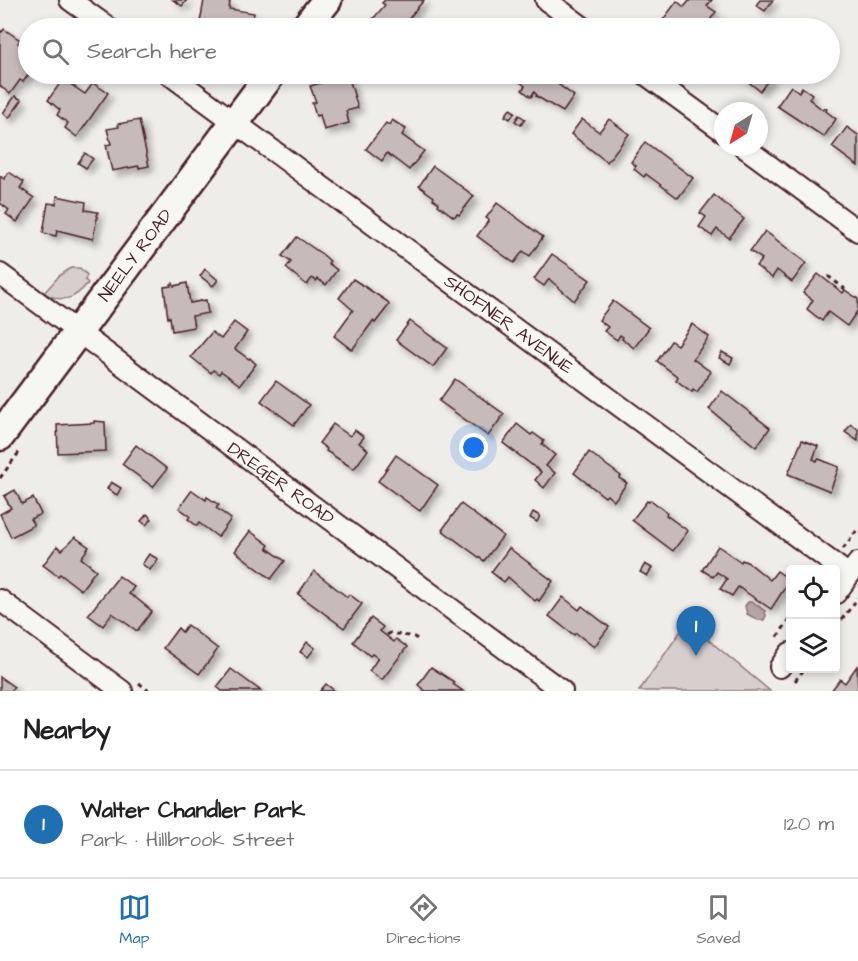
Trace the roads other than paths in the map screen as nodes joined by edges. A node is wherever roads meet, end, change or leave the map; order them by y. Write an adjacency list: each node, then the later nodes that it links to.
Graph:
1 (327, 0): 5 (street)
2 (546, 0): 6 (street)
3 (72, 1): 4 (street)
4 (95, 18)
5 (313, 18)
6 (570, 18)
7 (183, 84): 10 (street, SHOFNER AVENUE)
8 (263, 84): 10 (street, NEELY ROAD)
9 (659, 84): 11 (street)
10 (234, 122): 15 (street, NEELY ROAD); 17 (street, SHOFNER AVENUE)
11 (714, 124)
12 (756, 156): 13 (street)
13 (858, 231)
14 (0, 274): 15 (street, DREGER ROAD)
15 (78, 331): 16 (street, NEELY ROAD); 21 (street, DREGER ROAD)
16 (10, 444)
17 (853, 569): 18 (street)
18 (840, 587)
19 (0, 600): 20 (street)
20 (122, 691)
21 (562, 691)

